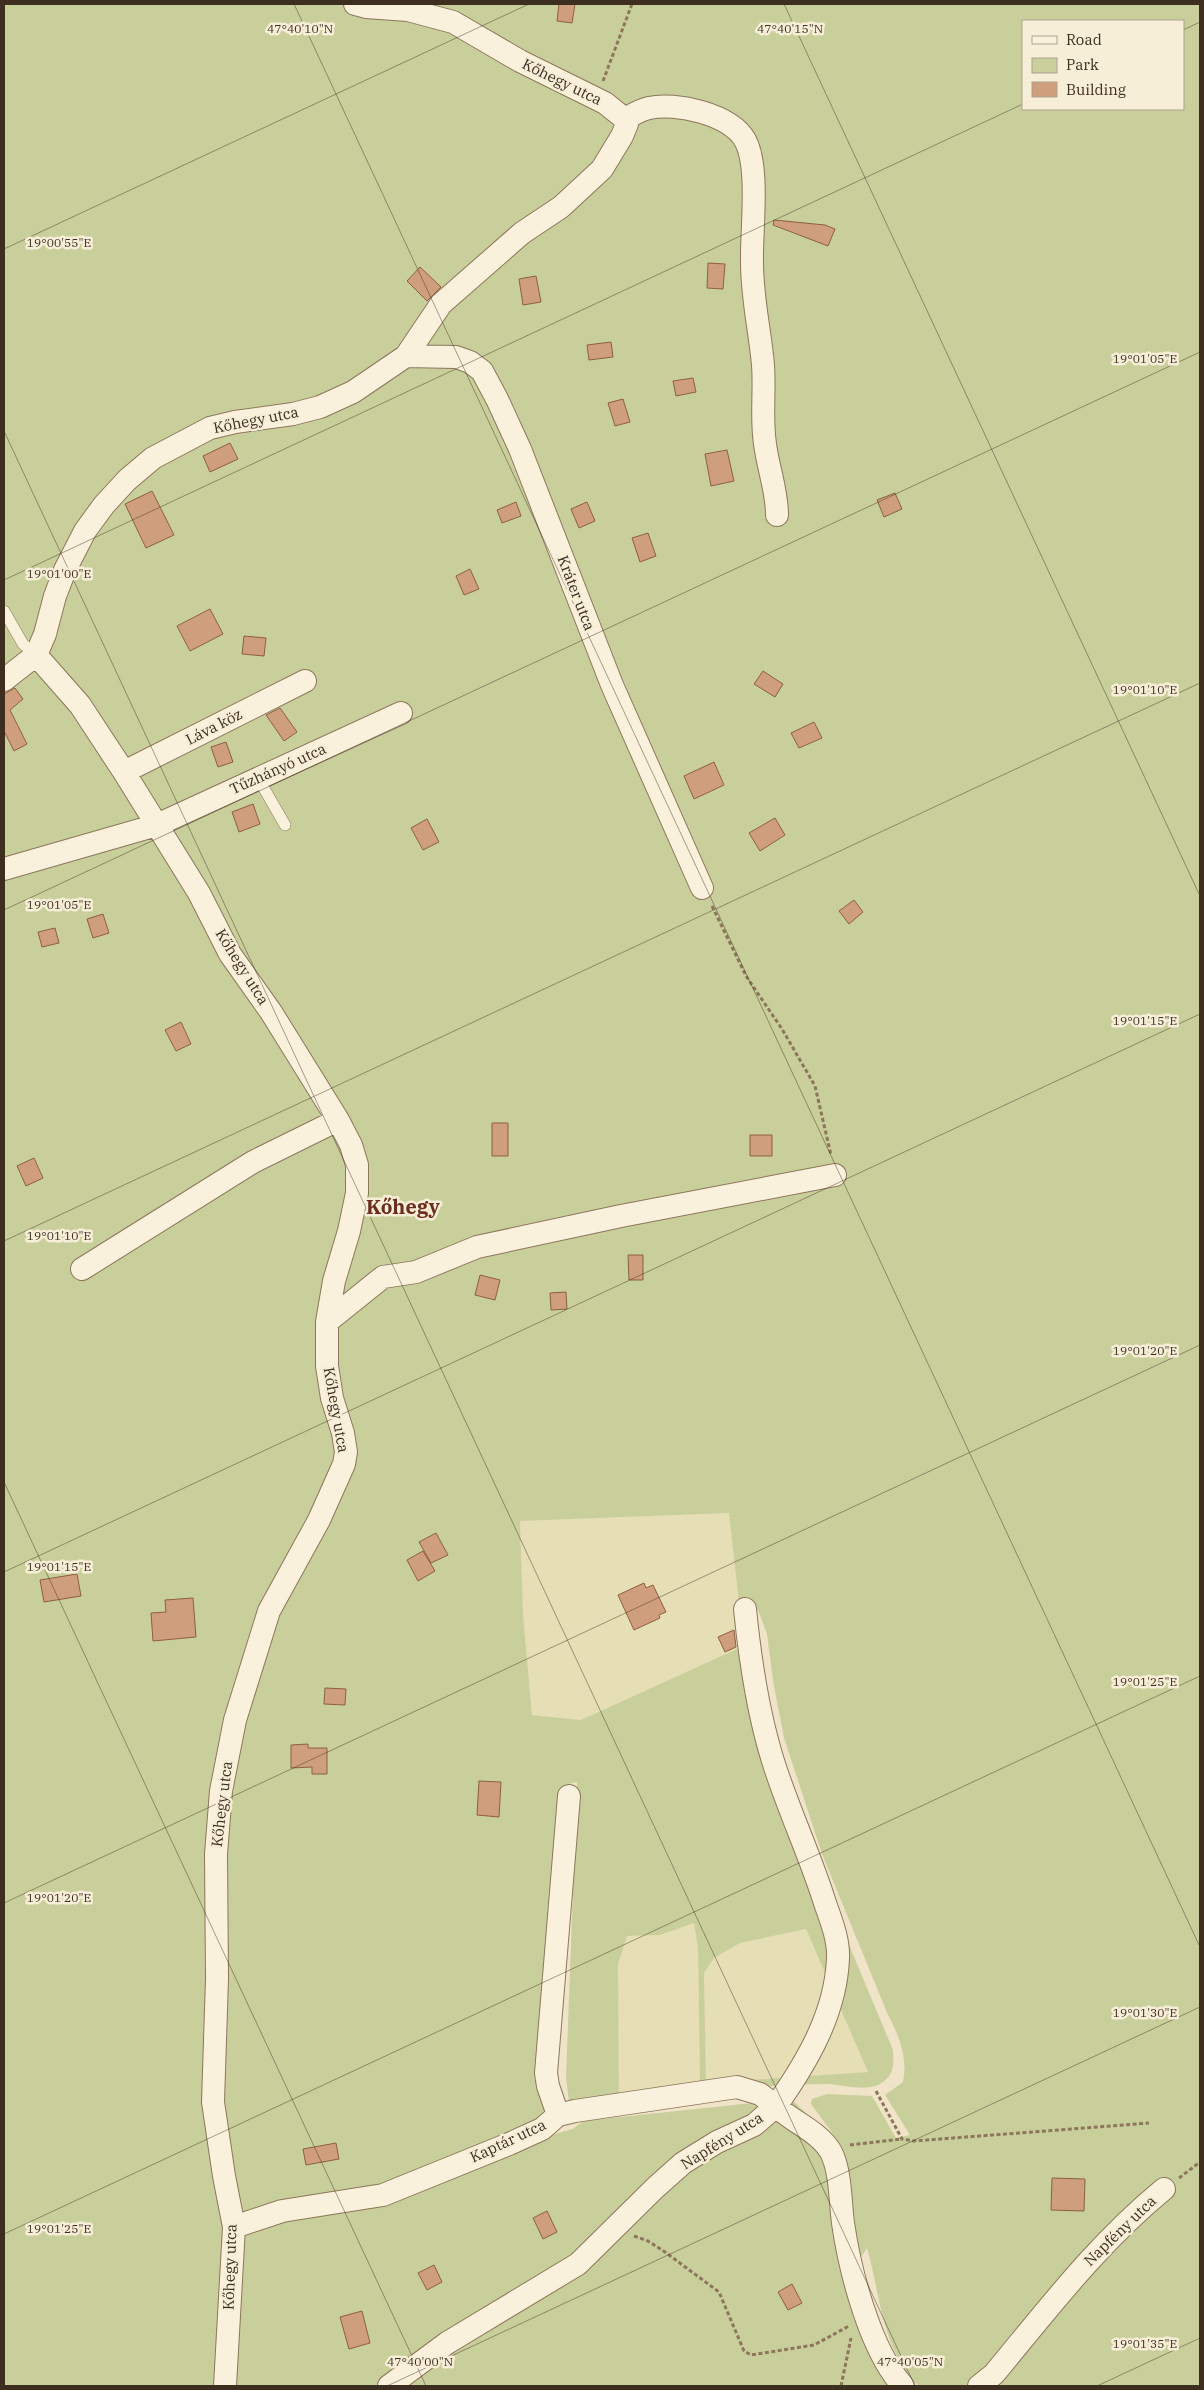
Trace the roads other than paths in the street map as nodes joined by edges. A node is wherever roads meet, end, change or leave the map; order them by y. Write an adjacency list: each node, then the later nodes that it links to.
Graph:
1 (355, 4): 2 (street, Kőhegy utca)
2 (625, 119): 3 (street, Kőhegy utca); 4 (street)
3 (406, 356): 6 (street, Kőhegy utca); 15 (street, Kráter utca)
4 (777, 515)
5 (4, 612): 6 (lane)
6 (36, 655): 7 (street); 10 (street, Kőhegy utca)
7 (4, 680)
8 (305, 681): 10 (street, Láva köz)
9 (401, 713): 11 (street, Tűzhányó utca)
10 (124, 772): 12 (street, Kőhegy utca)
11 (258, 778): 12 (street, Tűzhányó utca); 13 (lane)
12 (157, 825): 14 (street, Tűzhányó utca); 16 (street, Kőhegy utca)
13 (285, 825)
14 (4, 869)
15 (702, 888)
16 (338, 1120): 18 (street); 19 (street, Kőhegy utca)
17 (835, 1175): 19 (street)
18 (82, 1269)
19 (327, 1322): 25 (street, Kőhegy utca)
20 (745, 1609): 22 (street)
21 (569, 1796): 23 (street, Kaptár utca)
22 (776, 2106): 23 (street); 27 (street, Napfény utca); 28 (street, Napfény utca)
23 (558, 2115): 25 (street, Kaptár utca)
24 (1164, 2189): 29 (street, Napfény utca)
25 (234, 2227): 26 (street, Kőhegy utca)
26 (225, 2386)
27 (388, 2386)
28 (903, 2386)
29 (979, 2386)

